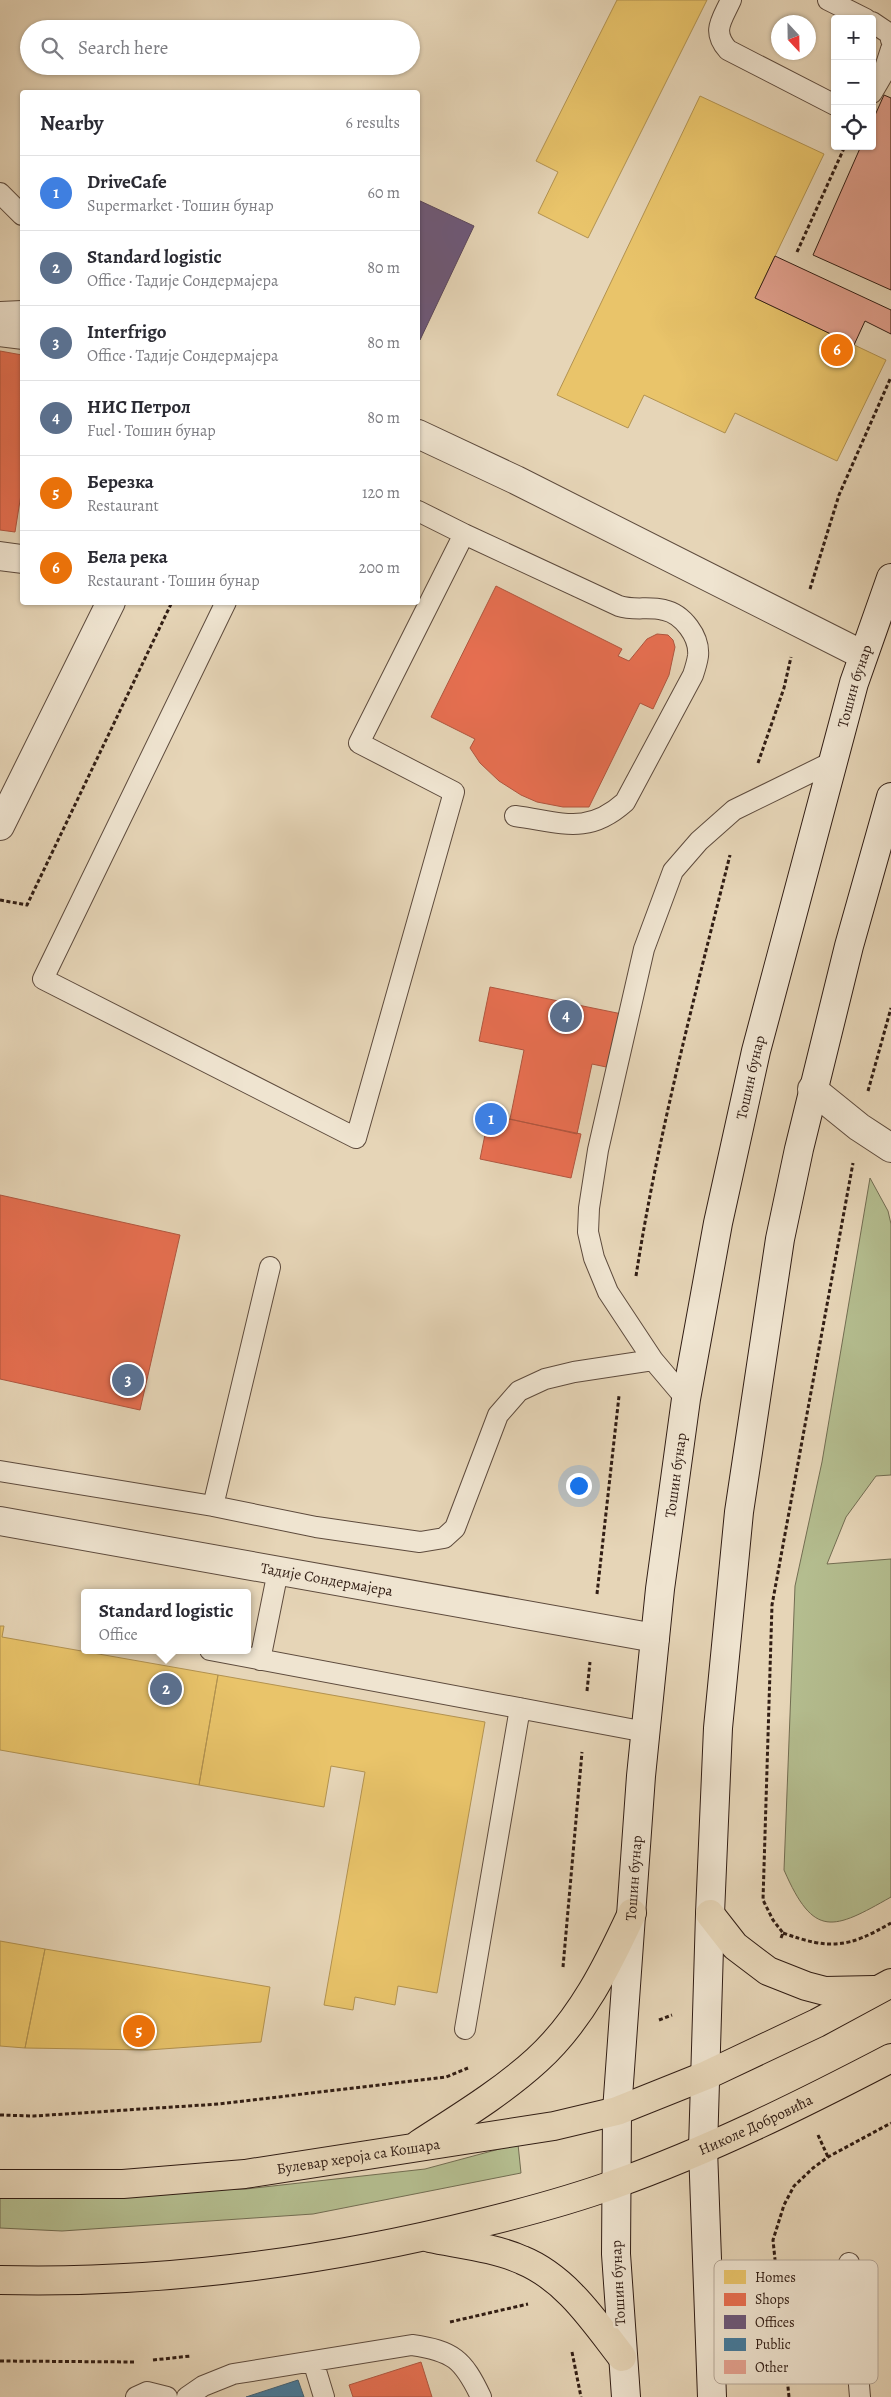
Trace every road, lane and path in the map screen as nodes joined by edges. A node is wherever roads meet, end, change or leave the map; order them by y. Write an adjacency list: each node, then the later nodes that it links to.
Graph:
1 (731, 0): 9 (lane)
2 (828, 0): 3 (lane)
3 (858, 15)
4 (876, 25): 5 (lane)
5 (891, 40)
6 (891, 49): 7 (lane)
7 (887, 73): 8 (lane)
8 (876, 88)
9 (831, 103)
10 (843, 150): 13 (path)
11 (0, 193): 12 (lane)
12 (20, 213)
13 (797, 252)
14 (20, 311): 15 (lane)
15 (0, 312)
16 (0, 332): 17 (main road)
17 (20, 335)
18 (891, 377): 28 (path)
19 (420, 435): 28 (main road)
20 (420, 512): 21 (lane)
21 (464, 534): 27 (lane); 33 (lane)
22 (0, 556): 23 (main road)
23 (20, 559)
24 (891, 578): 29 (main road, Тошин бунар)
25 (110, 605): 34 (main road)
26 (171, 605): 35 (path)
27 (225, 605)
28 (799, 622): 29 (main road); 32 (path)
29 (863, 655): 30 (main road, Тошин бунар)
30 (832, 762): 32 (lane); 44 (main road, Тошин бунар)
31 (891, 797): 37 (main road)
32 (743, 805): 41 (path); 41 (lane)
33 (515, 816)
34 (0, 826)
35 (0, 900)
36 (891, 1008): 38 (path)
37 (812, 1089): 38 (main road); 57 (main road)
38 (858, 1127): 39 (main road); 59 (path)
39 (891, 1148)
40 (270, 1267): 46 (lane)
41 (628, 1324): 42 (lane)
42 (653, 1360): 43 (lane); 44 (lane)
43 (623, 1363): 46 (lane); 49 (path)
44 (686, 1399): 50 (main road, Тошин бунар)
45 (0, 1470): 46 (lane)
46 (213, 1506)
47 (0, 1522): 48 (main road, Тадије Сондермајера)
48 (278, 1571): 49 (main road, Тадије Сондермајера); 52 (lane)
49 (593, 1627): 50 (main road, Тадије Сондермајера); 54 (path)
50 (655, 1638): 55 (main road, Тошин бунар)
51 (230, 1654): 52 (lane)
52 (260, 1660): 53 (lane)
53 (520, 1708): 54 (lane); 63 (lane)
54 (585, 1720): 55 (lane); 60 (path)
55 (646, 1732): 56 (main road, Тошин бунар)
56 (632, 1913): 67 (main road, Тошин бунар); 70 (main road)
57 (710, 1914): 61 (main road); 66 (main road)
58 (891, 1923): 59 (path)
59 (783, 1932): 61 (path)
60 (562, 1971)
61 (768, 1971): 62 (main road)
62 (886, 1986): 66 (main road)
63 (465, 2029)
64 (891, 2058): 71 (main road, Николе Добровића)
65 (472, 2067): 68 (path)
66 (706, 2075): 67 (main road, Булевар хероја са Кошара); 71 (main road)
67 (617, 2111): 70 (main road, Булевар хероја са Кошара); 73 (main road, Тошин бунар)
68 (0, 2116)
69 (891, 2123): 75 (path)
70 (412, 2149): 72 (main road, Булевар хероја са Кошара)
71 (703, 2149): 73 (main road, Николе Добровића); 87 (main road)
72 (0, 2184)
73 (616, 2184): 74 (main road); 77 (main road, Тошин бунар)
74 (426, 2237): 76 (main road); 77 (main road)
75 (775, 2260)
76 (0, 2280)
77 (622, 2357): 86 (main road, Тошин бунар)
78 (313, 2361): 83 (lane); 84 (lane); 85 (lane)
79 (788, 2384): 88 (path)
80 (859, 2384): 89 (lane)
81 (136, 2397): 82 (lane)
82 (167, 2397)
83 (187, 2397)
84 (324, 2397)
85 (480, 2397)
86 (626, 2397)
87 (712, 2397)
88 (789, 2397)
89 (860, 2397)

